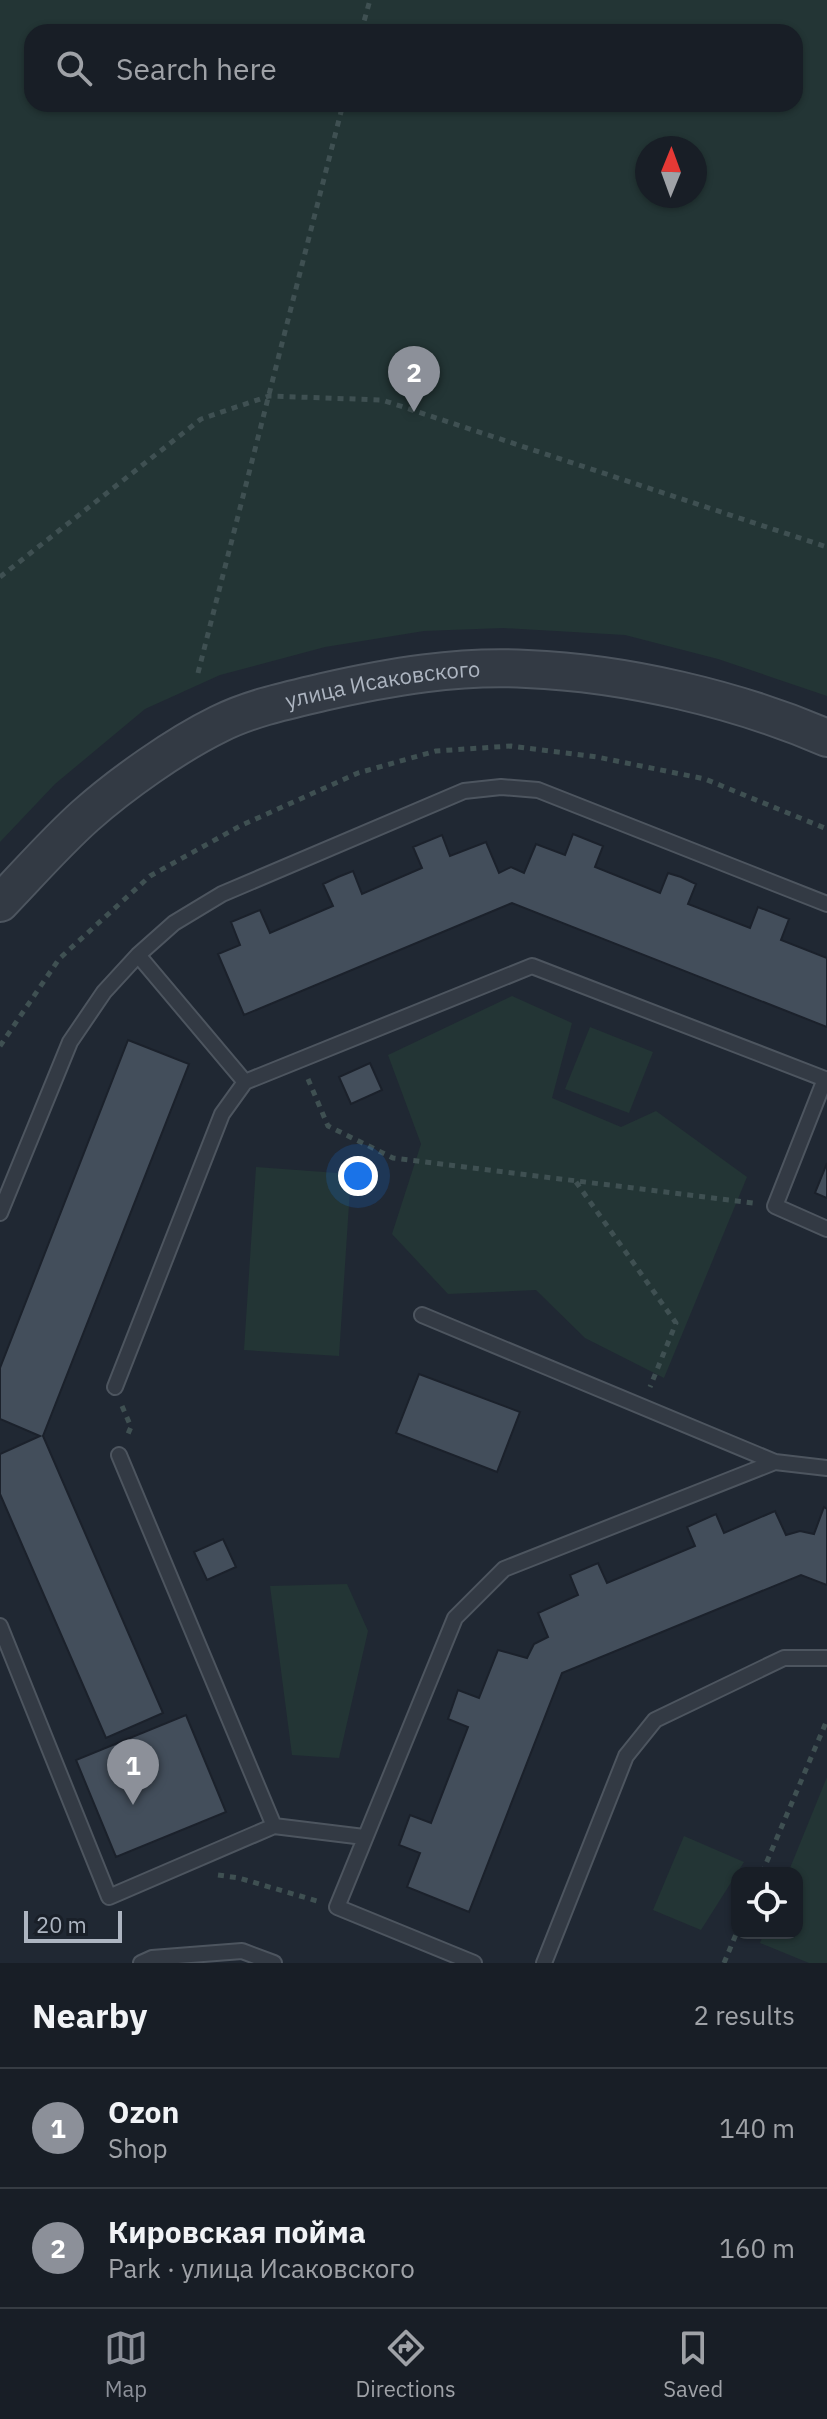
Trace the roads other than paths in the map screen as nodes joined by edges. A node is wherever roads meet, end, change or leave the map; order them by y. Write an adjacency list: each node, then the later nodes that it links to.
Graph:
1 (827, 738): 2 (street, улица Исаковского)
2 (0, 903)
3 (827, 904): 4 (lane)
4 (138, 955): 5 (lane); 6 (lane)
5 (245, 1082): 7 (lane); 9 (lane)
6 (0, 1213)
7 (827, 1229)
8 (422, 1315): 11 (lane)
9 (115, 1387)
10 (119, 1455): 15 (lane)
11 (775, 1462): 12 (lane); 16 (lane)
12 (827, 1468)
13 (0, 1626): 15 (lane)
14 (827, 1658): 20 (lane)
15 (274, 1826): 16 (lane)
16 (364, 1837): 19 (lane)
17 (141, 1963): 18 (lane)
18 (274, 1963)
19 (474, 1963)
20 (544, 1963)

